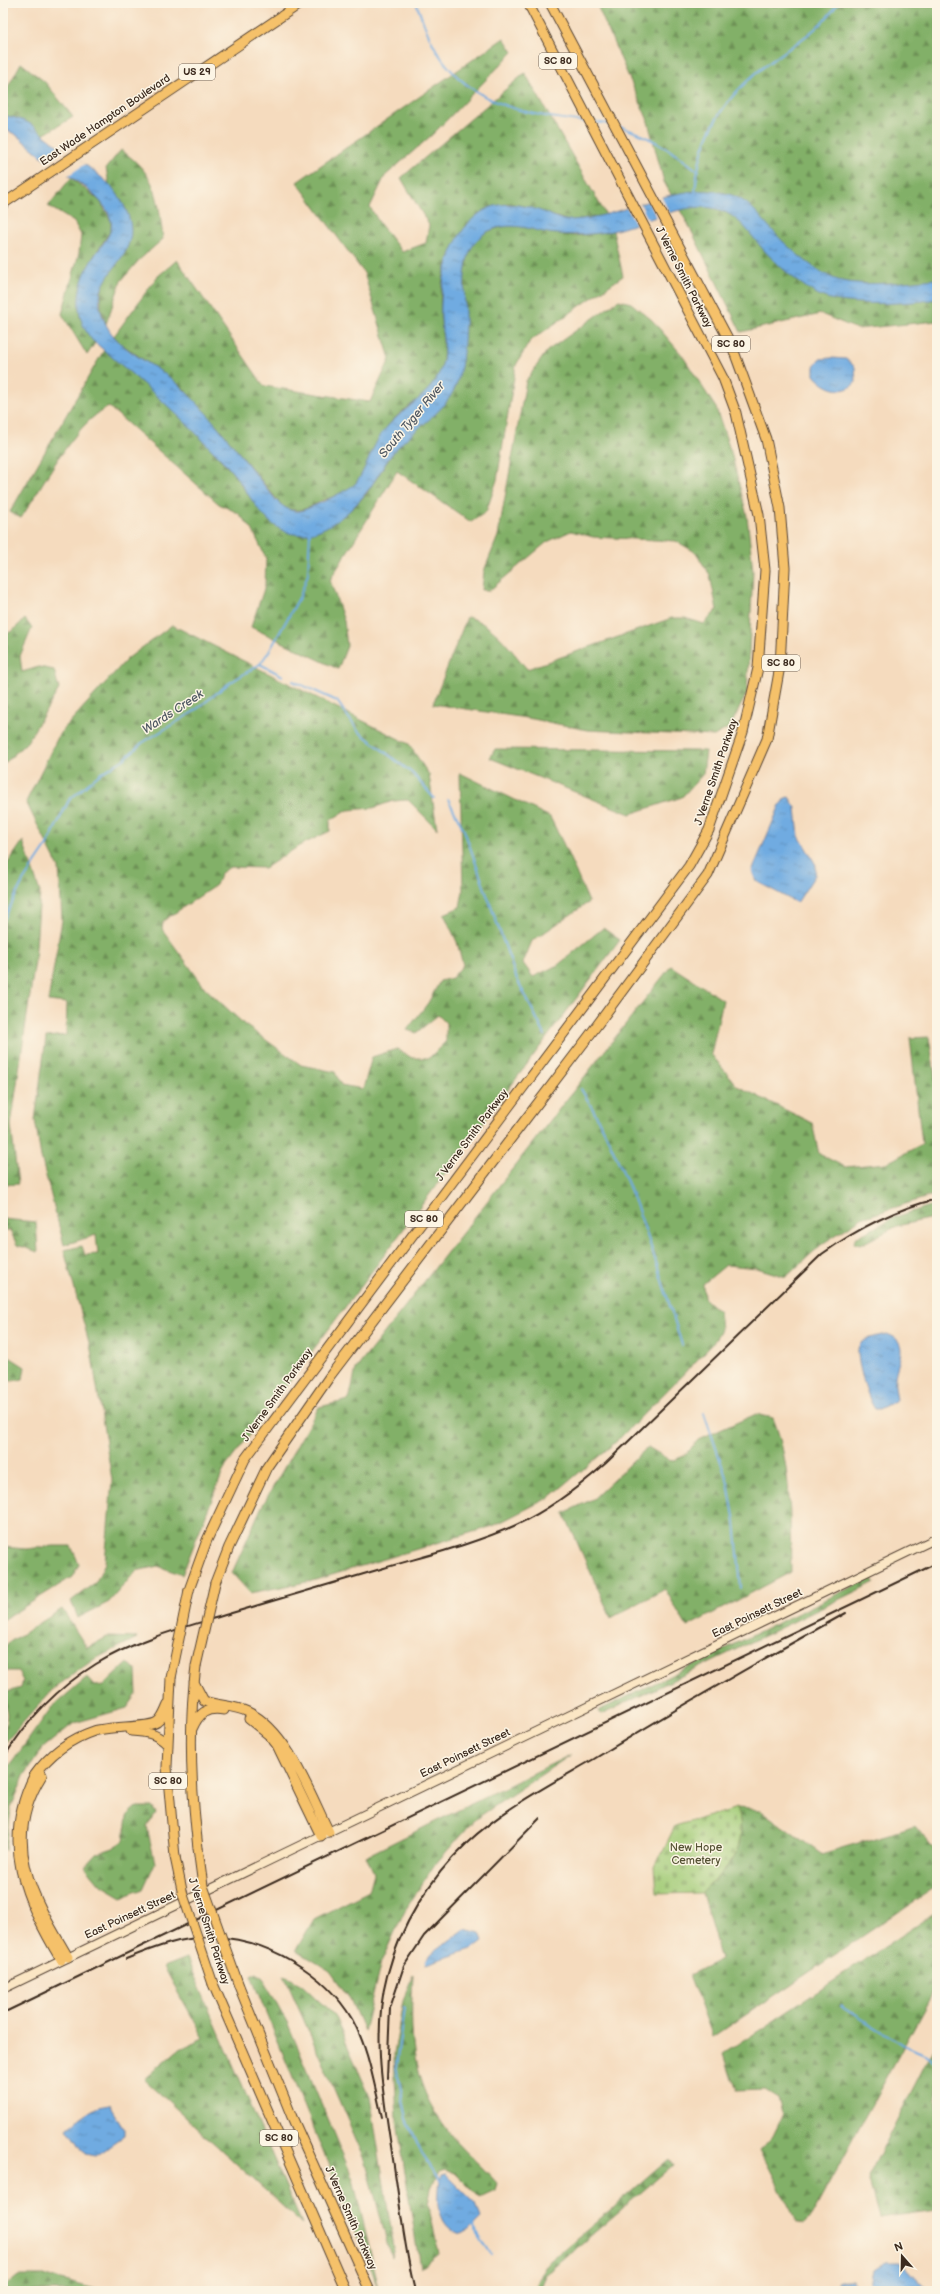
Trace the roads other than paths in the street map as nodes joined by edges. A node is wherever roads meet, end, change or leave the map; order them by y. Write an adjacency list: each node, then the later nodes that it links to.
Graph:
1 (301, 3): 4 (main road, East Wade Hampton Boulevard / US 29)
2 (528, 3): 7 (main road, J Verne Smith Parkway / SC 80, bridge)
3 (550, 3): 6 (main road, J Verne Smith Parkway / SC 80, bridge)
4 (3, 204)
5 (937, 1538): 10 (main road, East Poinsett Street)
6 (194, 1682): 8 (main road, J Verne Smith Parkway / SC 80); 10 (main road)
7 (168, 1704): 9 (main road, J Verne Smith Parkway / SC 80); 11 (main road)
8 (192, 1729): 10 (main road); 14 (main road, J Verne Smith Parkway / SC 80, bridge)
9 (167, 1744): 11 (main road); 13 (main road, J Verne Smith Parkway / SC 80, bridge)
10 (325, 1834): 11 (main road, East Poinsett Street)
11 (64, 1958): 12 (main road, East Poinsett Street)
12 (3, 1990)
13 (346, 2291)
14 (370, 2291)

